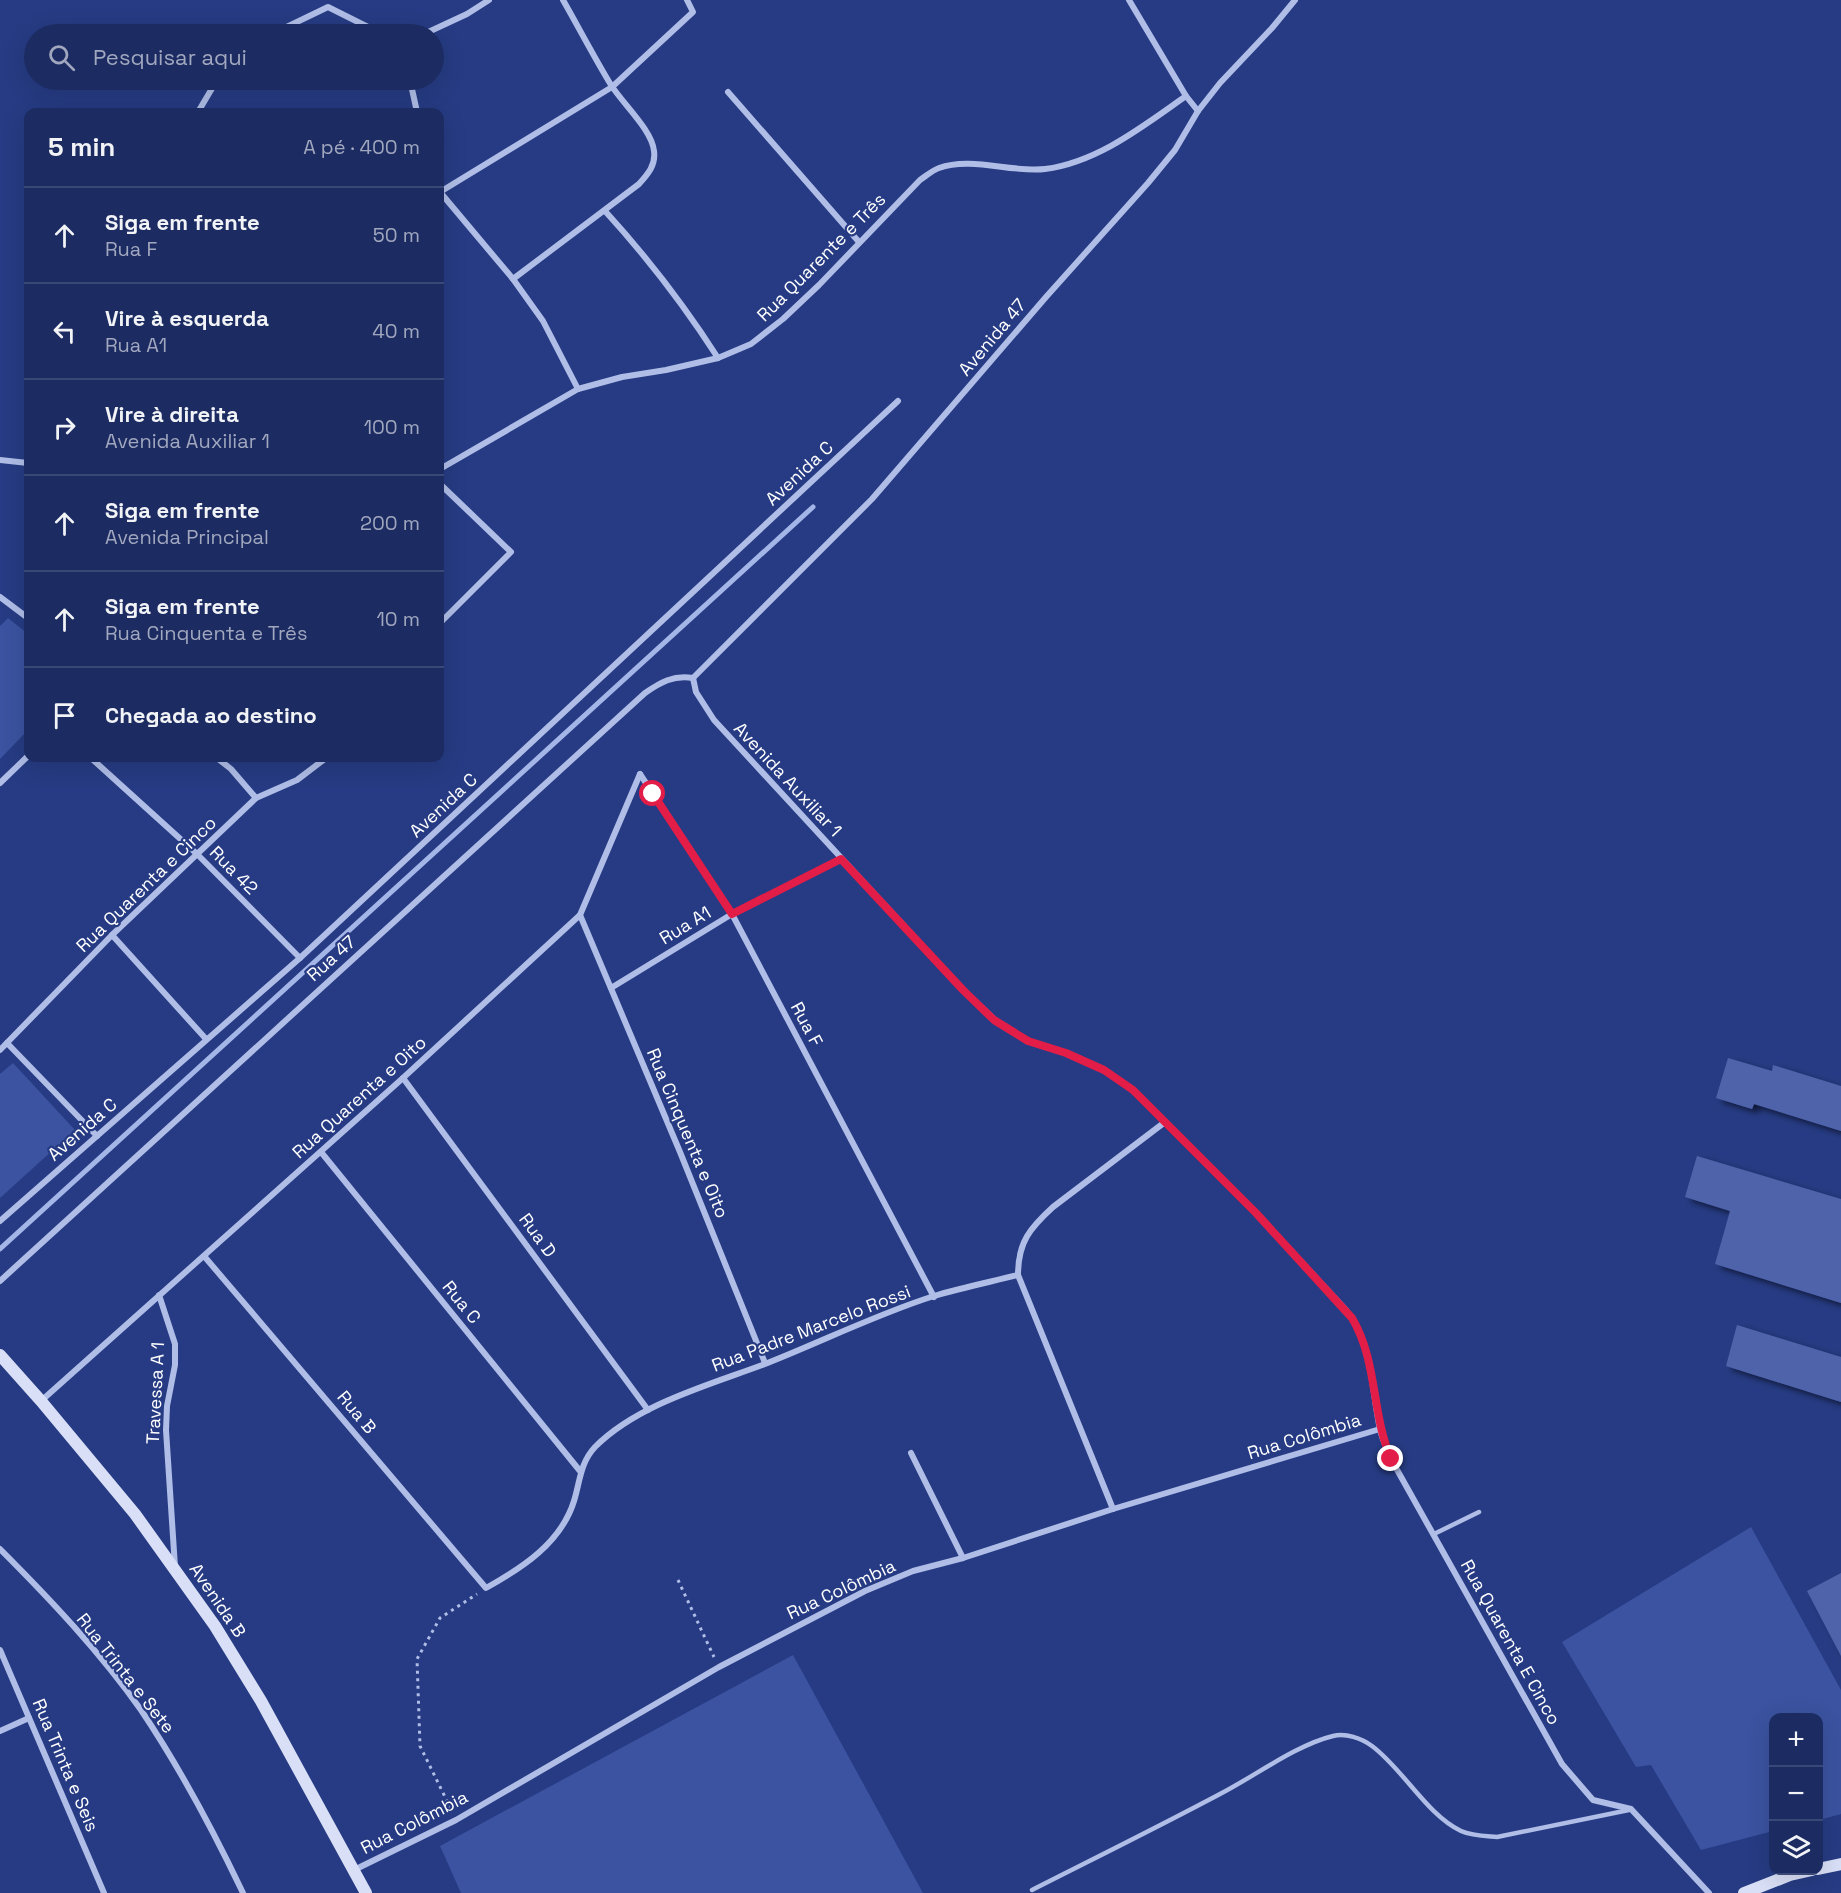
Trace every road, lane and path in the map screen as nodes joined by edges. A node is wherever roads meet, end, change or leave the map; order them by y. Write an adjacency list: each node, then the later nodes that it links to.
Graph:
1 (489, 0): 8 (street)
2 (563, 0): 9 (street)
3 (687, 0): 9 (street)
4 (1129, 0): 13 (street)
5 (1295, 0): 16 (street, Avenida 47)
6 (293, 24): 7 (street)
7 (362, 24)
8 (444, 24)
9 (612, 87): 17 (street); 19 (street)
10 (211, 90): 14 (street)
11 (412, 90): 15 (street)
12 (728, 92): 20 (street)
13 (1186, 96): 16 (street); 20 (street, Rua Quarente e Três)
14 (200, 108)
15 (416, 108)
16 (1198, 111): 32 (street, Avenida 47)
17 (444, 190)
18 (444, 197): 21 (street)
19 (605, 211): 21 (street); 22 (street)
20 (859, 242): 22 (street, Rua Quarente e Três)
21 (513, 279): 23 (street)
22 (718, 358): 23 (street, Rua Quarente e Três)
23 (578, 389): 27 (street, Rua Quarente e Três)
24 (898, 401): 45 (street, Avenida C)
25 (0, 460): 26 (street)
26 (24, 463)
27 (444, 467)
28 (444, 488): 31 (street)
29 (0, 597): 30 (street)
30 (24, 615)
31 (444, 619)
32 (693, 678): 41 (street, Avenida Auxiliar 1); 57 (street, Rua 47)
33 (24, 760): 38 (street)
34 (95, 762): 40 (street, Rua 42)
35 (222, 762): 39 (street)
36 (321, 762): 39 (street, Rua Quarenta e Cinco)
37 (640, 774): 42 (street, Rua F); 43 (street, Rua Quarenta e Oito)
38 (0, 783)
39 (256, 798): 40 (street, Rua Quarenta e Cinco)
40 (197, 854): 44 (street, Rua Quarenta e Cinco); 45 (street, Rua 42)
41 (841, 859): 42 (street, Rua A1); 51 (street, Avenida Auxiliar 1)
42 (732, 914): 46 (street, Rua A1); 59 (street, Rua F)
43 (580, 915): 46 (street, Rua Cinquenta e Oito); 50 (street, Rua Quarenta e Oito)
44 (112, 935): 47 (street); 48 (street, Rua Quarenta e Cinco)
45 (300, 958): 47 (street, Avenida C)
46 (611, 987): 61 (street, Rua Cinquenta e Oito)
47 (206, 1040): 52 (street, Avenida C)
48 (7, 1043): 49 (street, Rua Quarenta e Cinco); 52 (street)
49 (0, 1050)
50 (403, 1078): 53 (street, Rua Quarenta e Oito); 63 (street, Rua D)
51 (1165, 1122): 56 (street); 64 (street, Rua Quarenta E Cinco)
52 (97, 1136): 54 (street, Avenida C)
53 (321, 1152): 55 (street, Rua Quarenta e Oito); 66 (street, Rua C)
54 (0, 1221)
55 (204, 1256): 58 (street, Rua Quarenta e Oito); 74 (street, Rua B)
56 (1018, 1275): 59 (street, Rua Padre Marcelo Rossi); 67 (street)
57 (0, 1281)
58 (159, 1295): 62 (street, Rua Quarenta e Oito); 72 (street, Travessa A 1)
59 (934, 1297): 61 (street, Rua Padre Marcelo Rossi)
60 (0, 1355): 62 (street, Avenida B)
61 (765, 1364): 63 (street, Rua Padre Marcelo Rossi)
62 (42, 1401): 72 (street, Avenida B)
63 (648, 1410): 66 (street, Rua Padre Marcelo Rossi)
64 (1380, 1429): 67 (street, Rua Colômbia); 69 (street, Rua Quarenta E Cinco)
65 (910, 1453): 71 (street)
66 (580, 1471): 74 (street, Rua Padre Marcelo Rossi)
67 (1113, 1509): 71 (street, Rua Colômbia)
68 (1479, 1512): 69 (lane)
69 (1434, 1534): 79 (street, Rua Quarenta E Cinco)
70 (0, 1549): 87 (street, Rua Trinta e Sete)
71 (963, 1558): 76 (street, Rua Colômbia)
72 (175, 1568): 83 (street, Avenida B)
73 (678, 1580): 76 (path)
74 (486, 1588): 80 (path)
75 (0, 1650): 77 (street, Rua Trinta e Seis)
76 (718, 1667): 80 (street, Rua Colômbia)
77 (29, 1718): 78 (street); 86 (street, Rua Trinta e Seis)
78 (0, 1731)
79 (1631, 1809): 85 (lane); 89 (street)
80 (456, 1820): 83 (street, Rua Colômbia)
81 (1841, 1864): 82 (street)
82 (1823, 1868)
83 (354, 1870): 88 (street, Avenida B)
84 (1790, 1875): 90 (street)
85 (1032, 1890)
86 (104, 1893)
87 (243, 1893)
88 (366, 1893)
89 (1709, 1893)
90 (1744, 1893)

